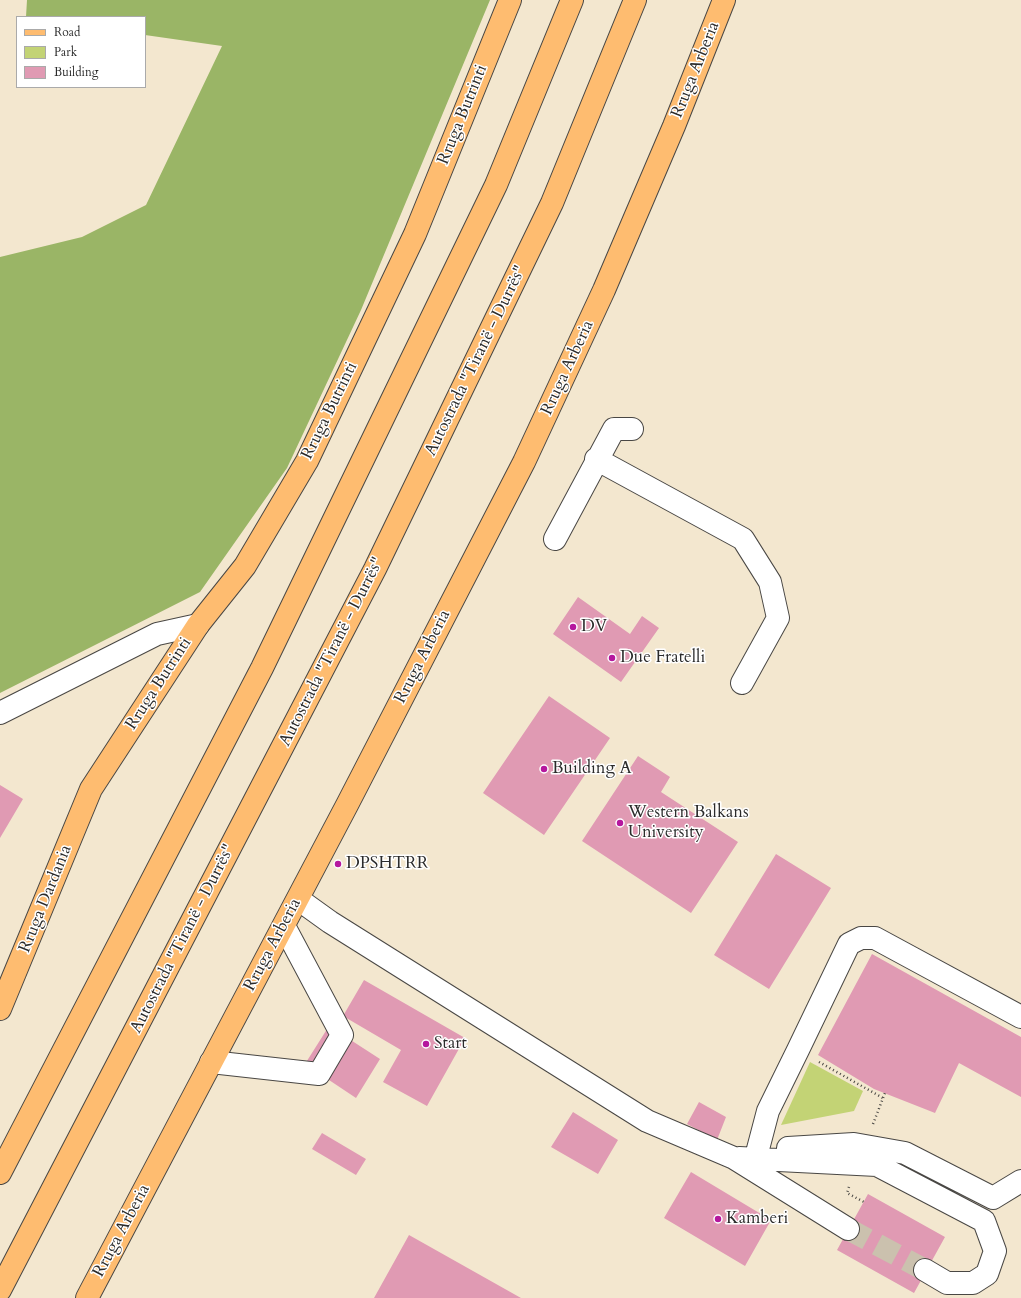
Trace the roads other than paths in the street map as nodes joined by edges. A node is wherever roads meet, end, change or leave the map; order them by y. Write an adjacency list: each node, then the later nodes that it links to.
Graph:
1 (510, 0): 8 (main road, Rruga Butrinti)
2 (572, 0): 19 (main road)
3 (634, 0): 23 (main road, Autostrada "Tiranë - Durrës")
4 (724, 0): 12 (main road, Rruga Arberia)
5 (632, 429): 6 (lane)
6 (596, 459): 7 (lane); 9 (lane)
7 (555, 539)
8 (198, 625): 10 (lane); 11 (main road, Rruga Butrinti)
9 (742, 683)
10 (0, 714)
11 (91, 788): 14 (main road, Rruga Dardania)
12 (298, 899): 13 (main road, Rruga Arberia); 18 (lane)
13 (284, 926): 16 (main road, Rruga Arberia); 16 (lane)
14 (0, 1009)
15 (1021, 1017): 17 (lane)
16 (211, 1062): 24 (main road, Rruga Arberia)
17 (758, 1149): 18 (lane); 20 (lane)
18 (734, 1158): 21 (lane); 22 (lane)
19 (0, 1173)
20 (1021, 1181)
21 (848, 1229)
22 (925, 1270)
23 (0, 1290)
24 (87, 1298)

